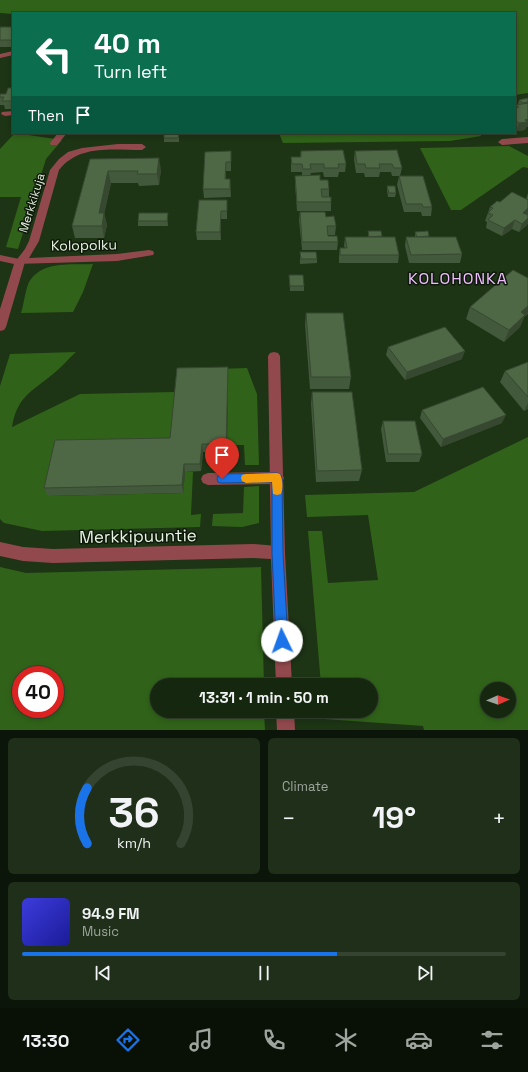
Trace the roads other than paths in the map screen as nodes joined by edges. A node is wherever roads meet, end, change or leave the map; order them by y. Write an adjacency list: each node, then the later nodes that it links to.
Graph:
1 (12, 54): 2 (street)
2 (0, 56)
3 (62, 134): 6 (street)
4 (528, 140): 5 (street)
5 (502, 142)
6 (54, 143)
7 (142, 147): 10 (street, Merkkikuja)
8 (149, 253): 10 (street, Kolopolku)
9 (0, 258): 10 (street)
10 (20, 262): 11 (street)
11 (0, 327)
12 (274, 356): 13 (street)
13 (277, 478): 14 (street); 16 (street)
14 (208, 479)
15 (0, 549): 16 (street, Merkkipuuntie)
16 (278, 553): 17 (street)
17 (284, 678)
18 (285, 718): 19 (street)
19 (286, 730)

